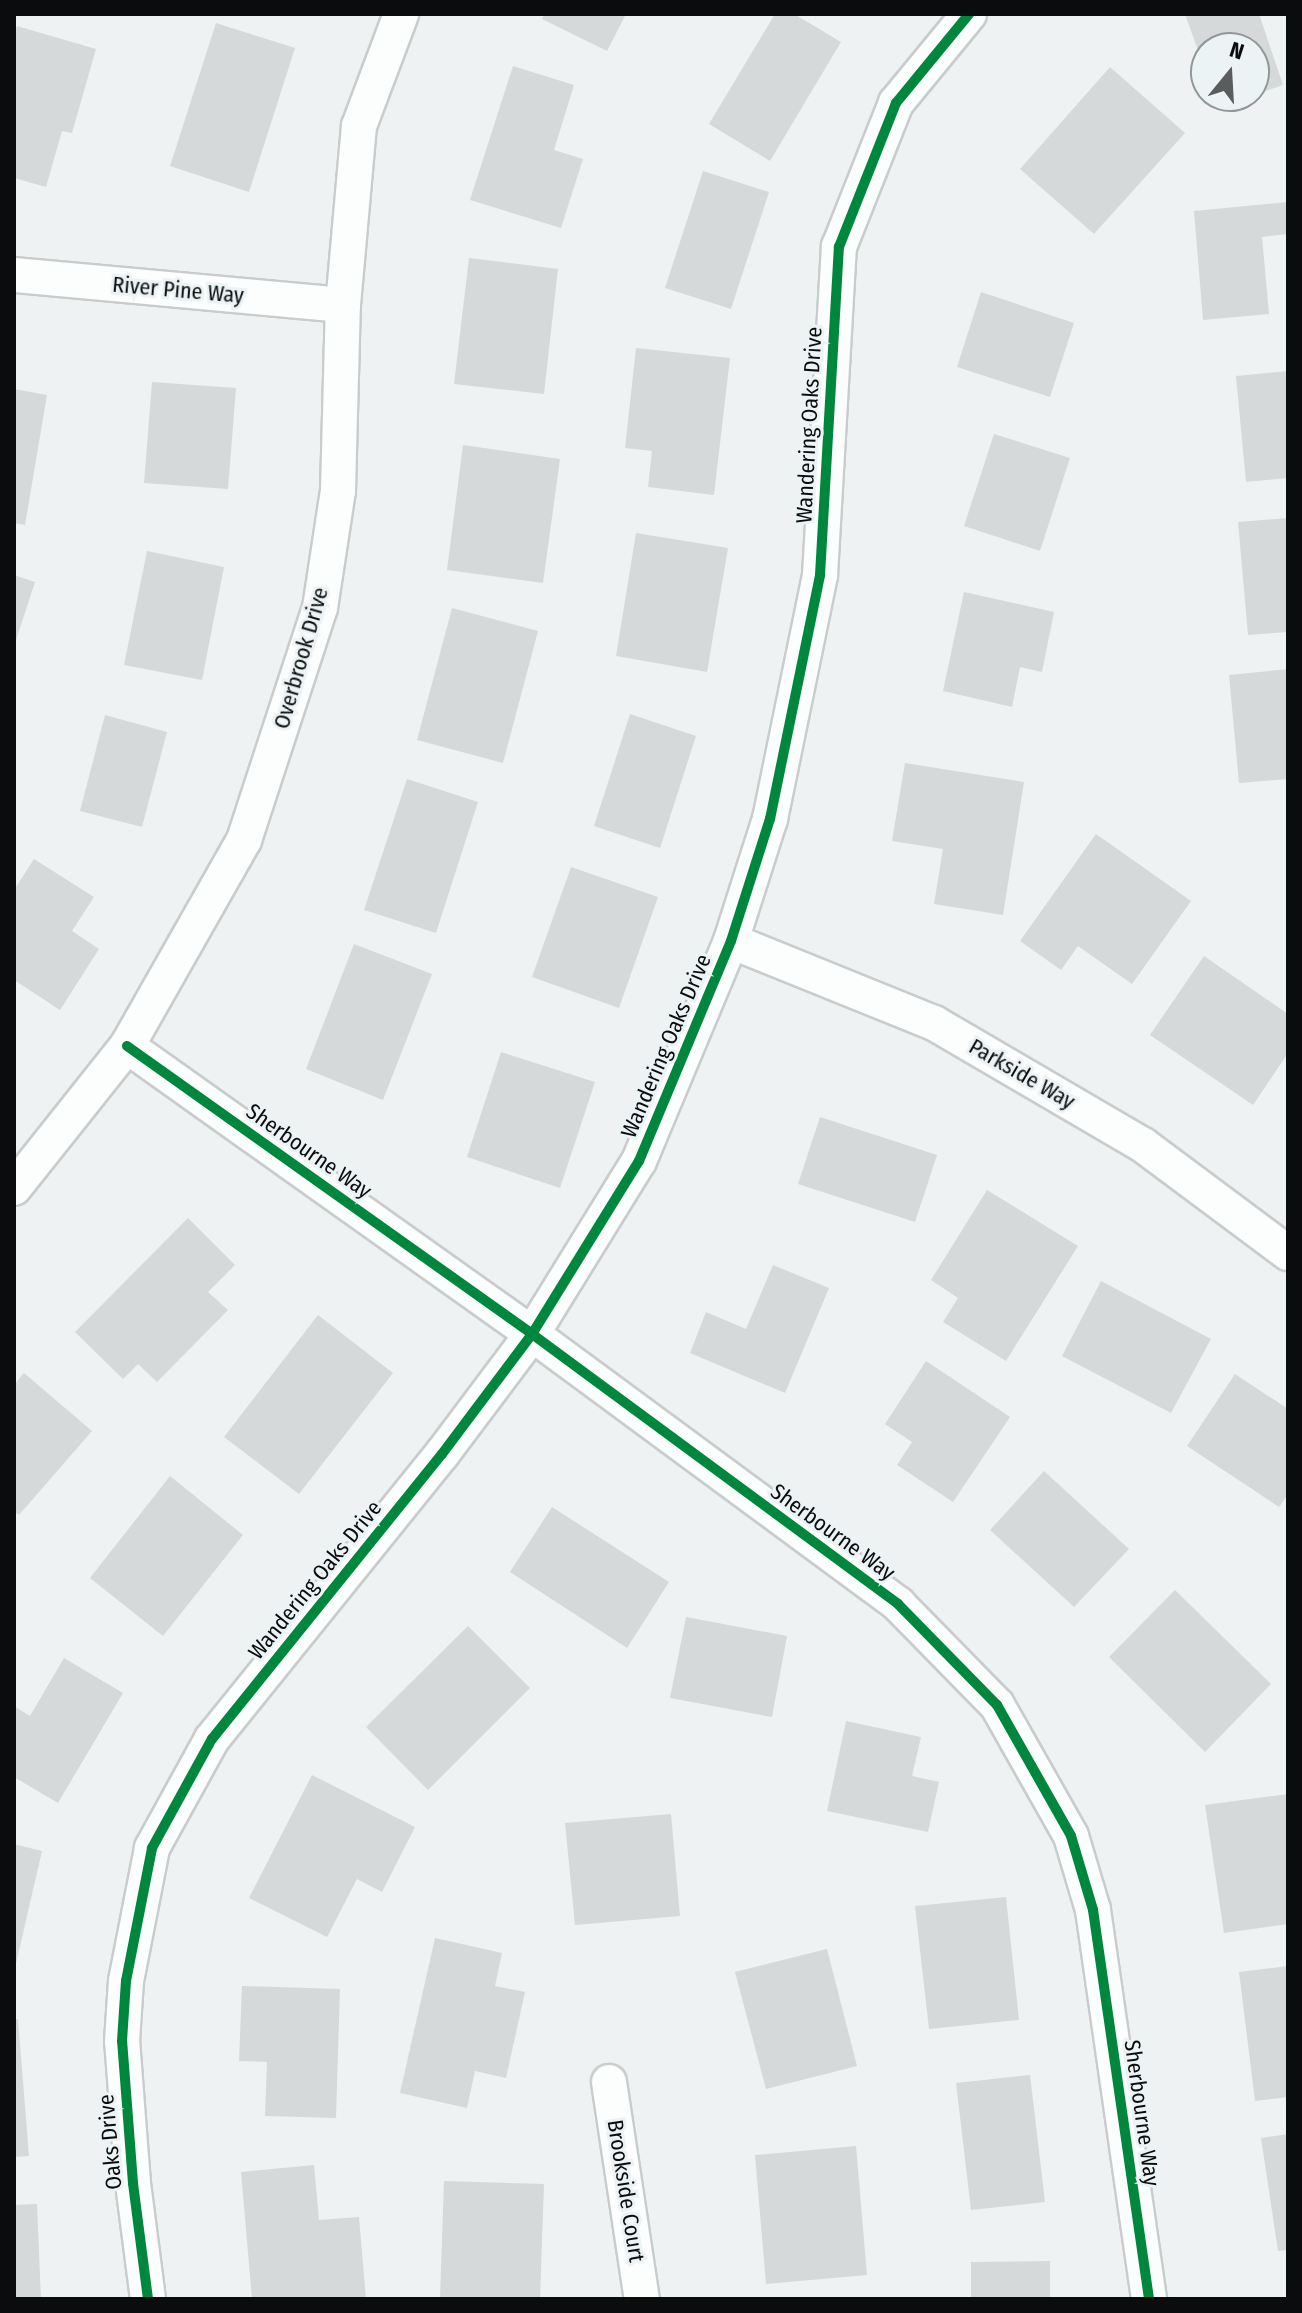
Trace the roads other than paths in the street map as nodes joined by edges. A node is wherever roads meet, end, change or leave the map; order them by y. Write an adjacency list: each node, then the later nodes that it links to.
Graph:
1 (401, 14): 4 (street, Overbrook Drive)
2 (969, 14): 5 (street, Wandering Oaks Drive)
3 (14, 275): 4 (street, River Pine Way)
4 (343, 305): 6 (street, Overbrook Drive)
5 (731, 941): 8 (street, Parkside Way); 9 (street, Wandering Oaks Drive)
6 (127, 1046): 7 (street, Overbrook Drive); 9 (street, Sherbourne Way)
7 (14, 1188)
8 (1288, 1253)
9 (532, 1334): 10 (street, Wandering Oaks Drive); 14 (street, Sherbourne Way)
10 (126, 1981): 12 (street, Oaks Drive)
11 (609, 2082): 13 (street, Brookside Court)
12 (148, 2299)
13 (642, 2299)
14 (1149, 2299)

